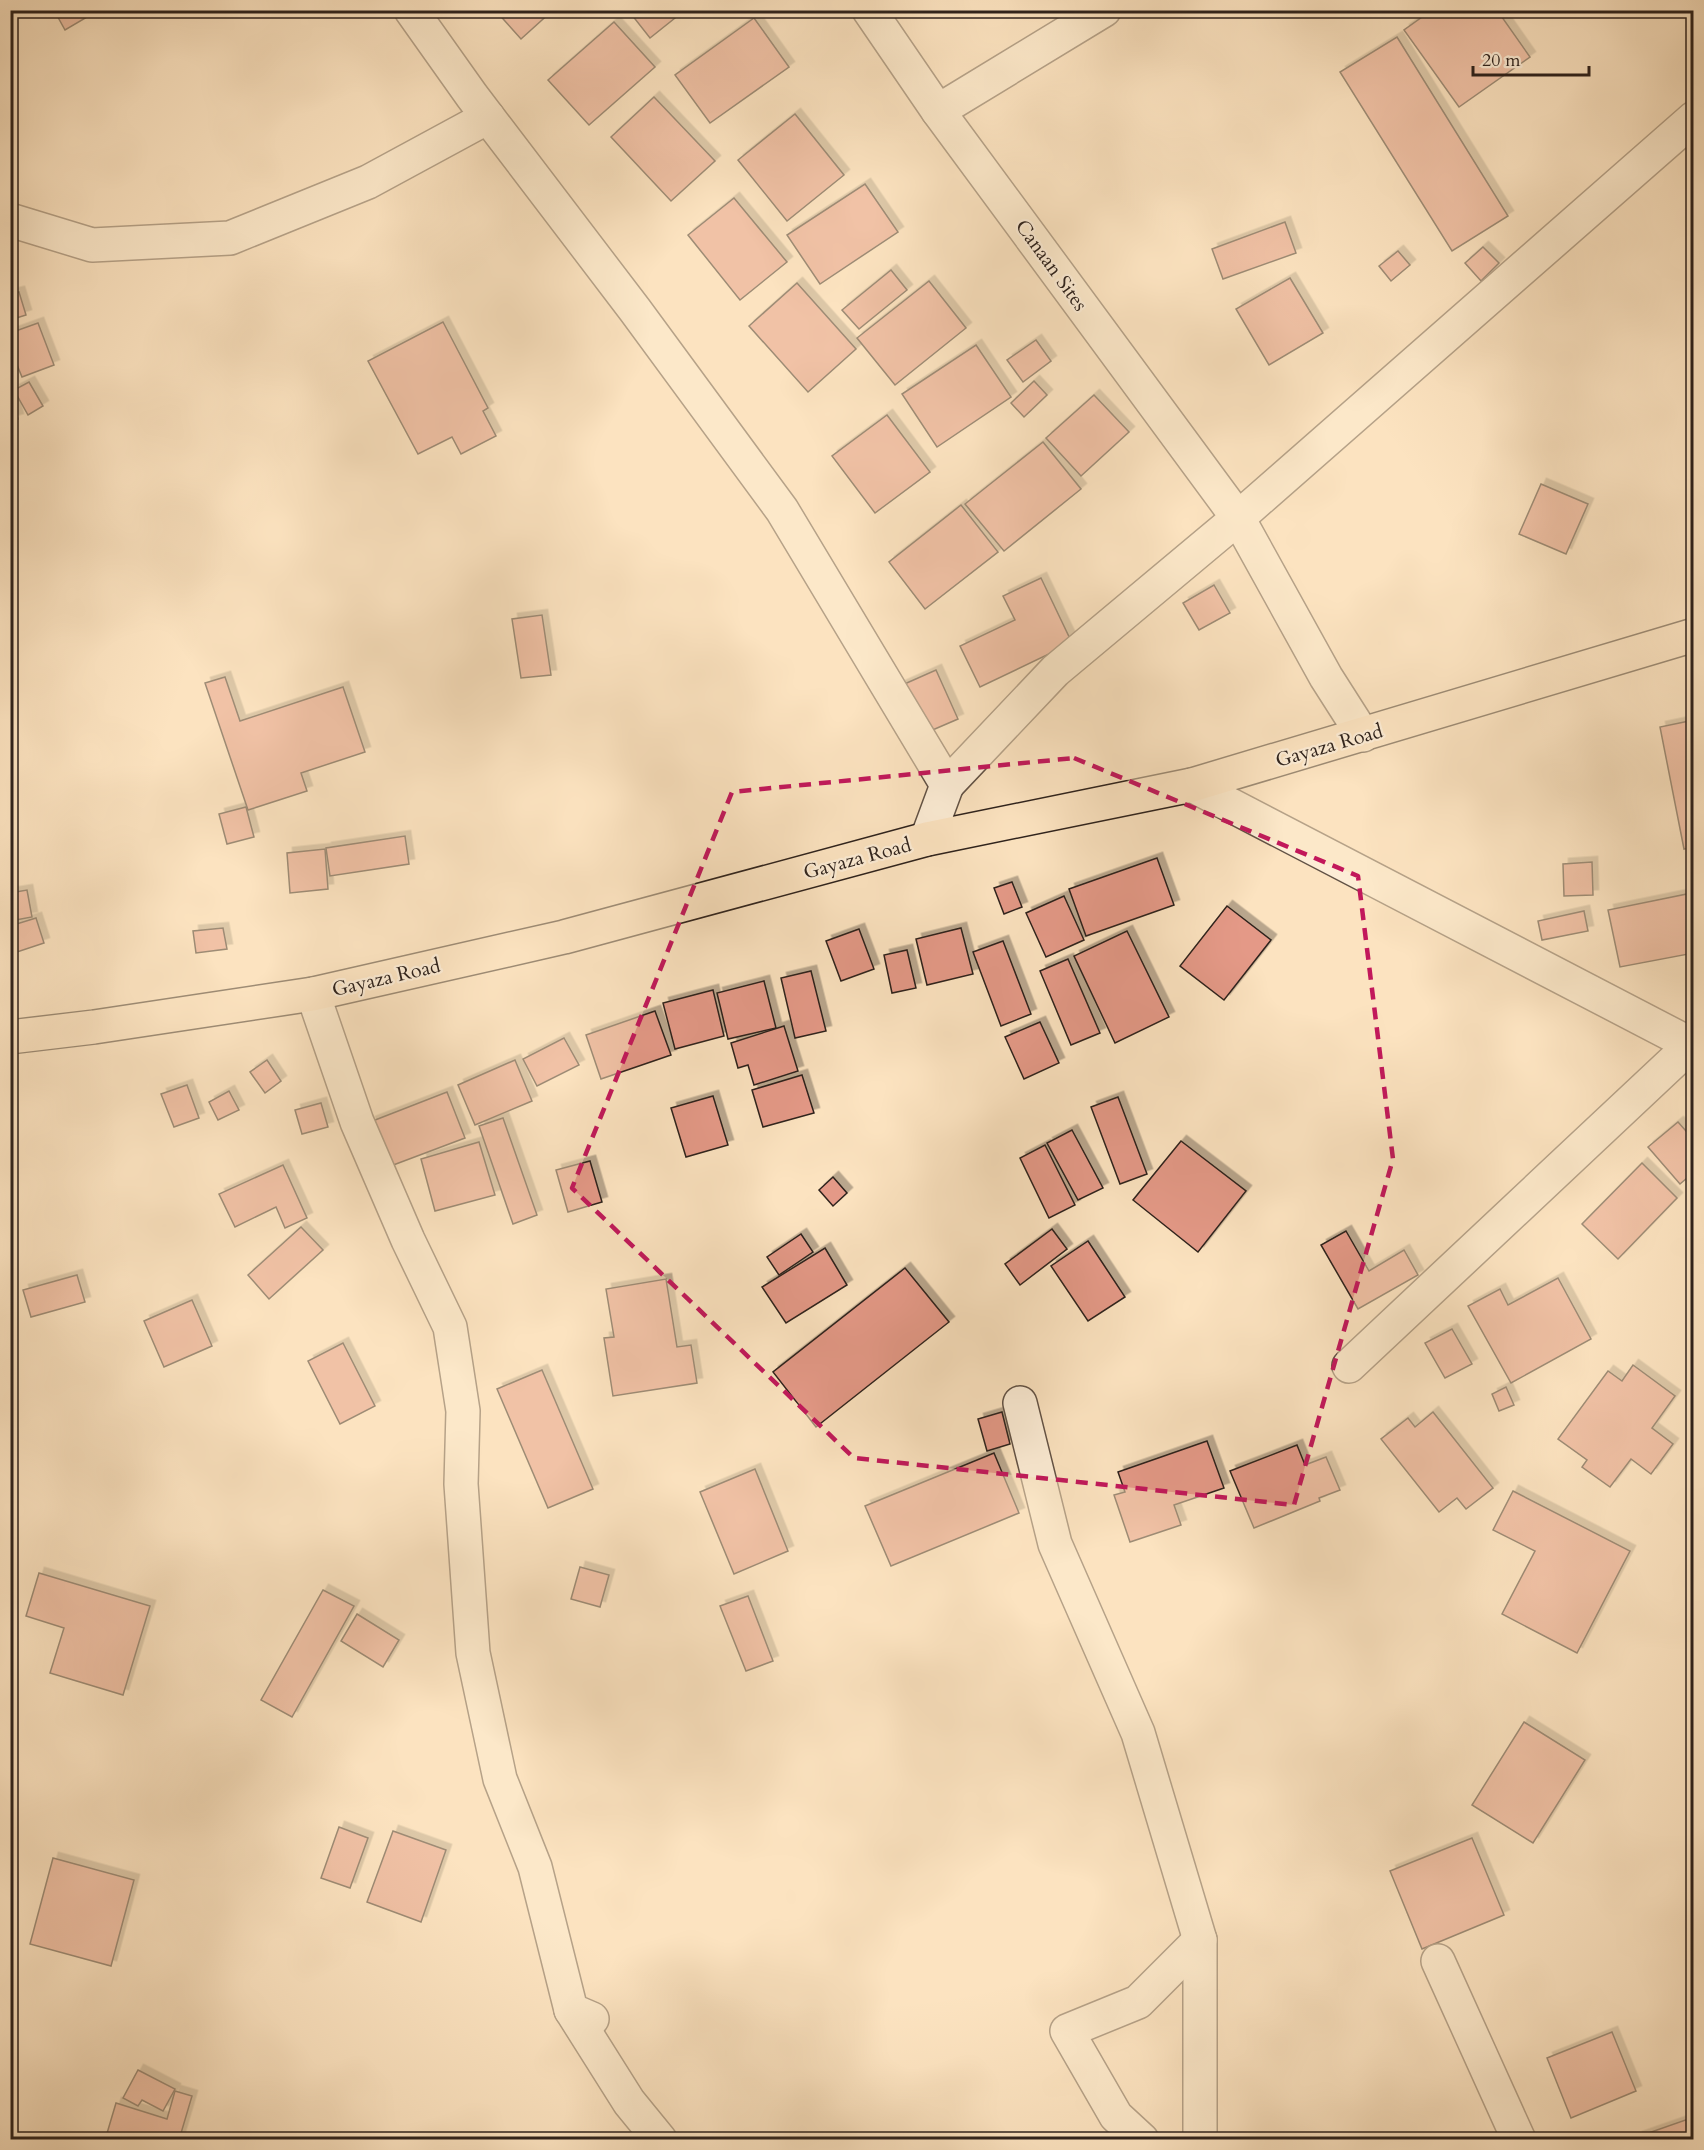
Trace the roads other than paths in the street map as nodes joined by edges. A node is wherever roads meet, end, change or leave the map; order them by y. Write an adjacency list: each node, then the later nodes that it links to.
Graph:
1 (411, 10): 5 (street)
2 (869, 10): 4 (street, Canaan Sites)
3 (1104, 10): 4 (street)
4 (938, 111): 8 (street, Canaan Sites)
5 (488, 117): 7 (street); 11 (street)
6 (1694, 118): 8 (street)
7 (10, 220)
8 (1238, 518): 10 (street, Canaan Sites); 11 (street)
9 (1694, 635): 10 (main road, Gayaza Road)
10 (1363, 735): 12 (main road, Gayaza Road)
11 (947, 785): 13 (street)
12 (1192, 785): 13 (main road, Gayaza Road); 16 (street)
13 (927, 839): 14 (main road, Gayaza Road)
14 (313, 994): 15 (main road, Gayaza Road); 21 (street)
15 (10, 1037)
16 (1692, 1046): 17 (street)
17 (1349, 1366)
18 (1020, 1403): 19 (street)
19 (1200, 1940): 22 (street); 23 (street)
20 (1438, 1961): 24 (street)
21 (660, 2139)
22 (1142, 2139)
23 (1200, 2139)
24 (1519, 2139)

